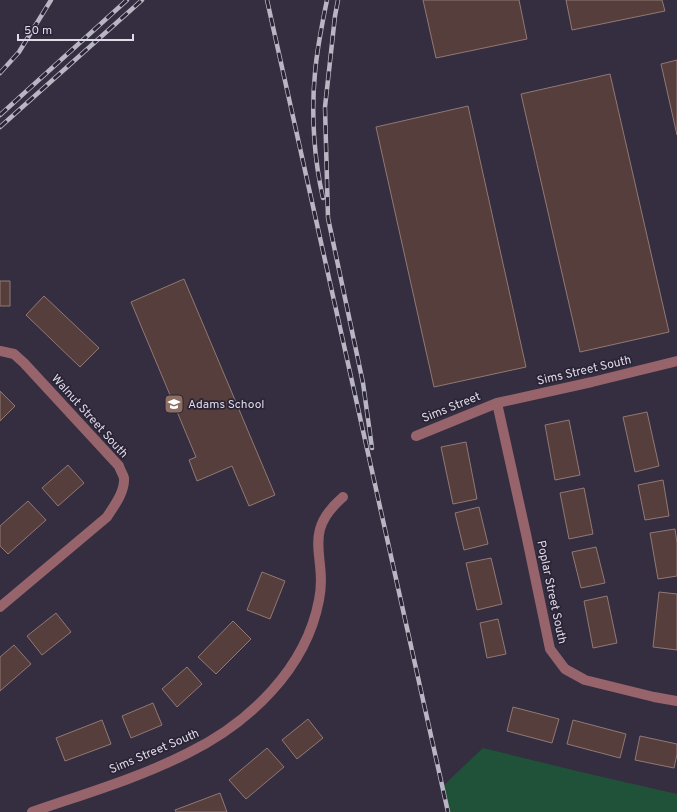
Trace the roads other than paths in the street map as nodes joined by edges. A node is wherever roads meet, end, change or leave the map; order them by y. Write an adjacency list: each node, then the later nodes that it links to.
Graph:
1 (2, 351): 6 (street, Walnut Street South)
2 (677, 362): 3 (street, Sims Street South)
3 (497, 403): 4 (street, Sims Street); 7 (street, Poplar Street South)
4 (416, 436)
5 (343, 497): 8 (street, Sims Street South)
6 (0, 607)
7 (677, 701)
8 (32, 812)

